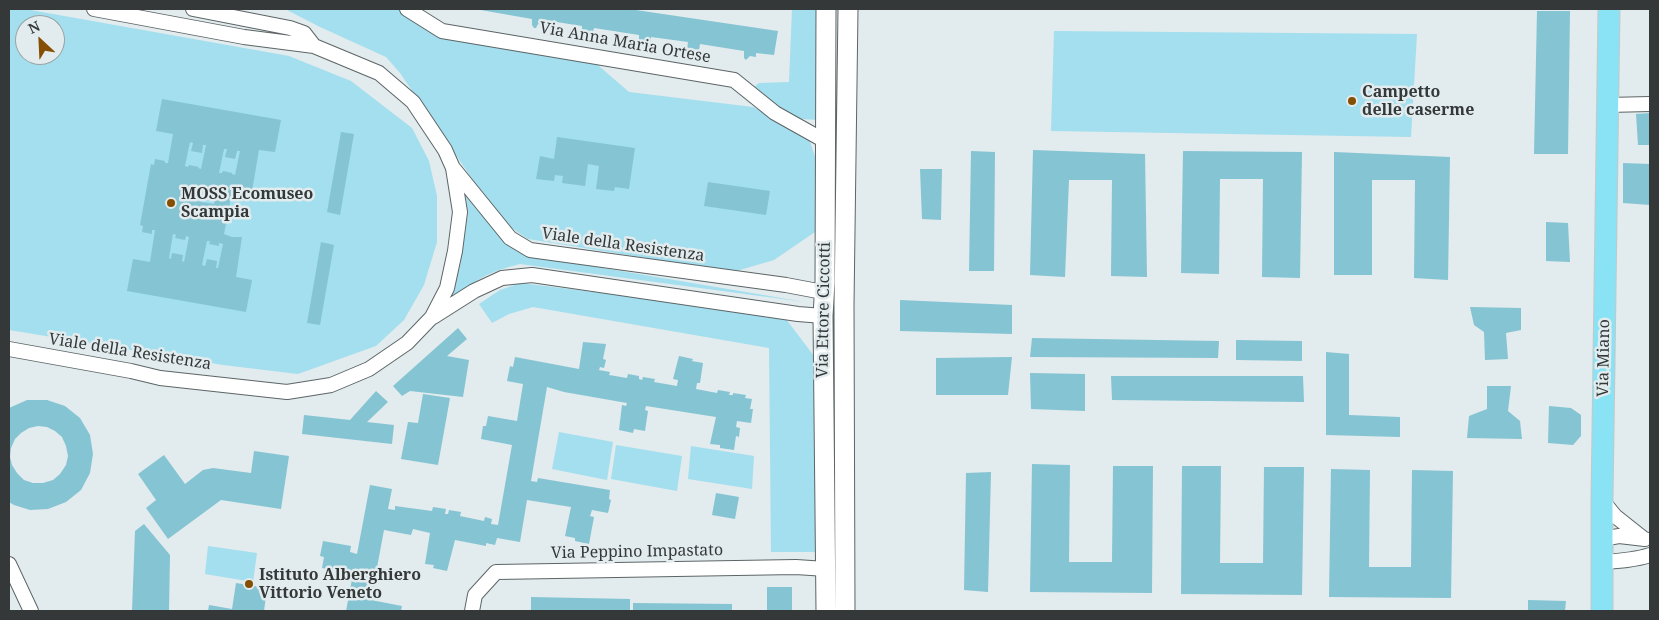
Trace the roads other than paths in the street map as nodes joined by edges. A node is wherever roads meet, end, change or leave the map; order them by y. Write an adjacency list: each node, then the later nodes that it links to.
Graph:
1 (94, 9): 7 (street, Viale della Resistenza)
2 (193, 9): 7 (street, Viale della Resistenza)
3 (407, 9): 10 (street, Via Anna Maria Ortese)
4 (826, 9): 10 (street, Via Ettore Ciccotti)
5 (848, 9): 13 (street, Via Ettore Ciccotti)
6 (1609, 9): 9 (main road, Via Miano)
7 (314, 46): 11 (street, Viale della Resistenza)
8 (1650, 104): 9 (street)
9 (1608, 105): 17 (main road, Via Miano)
10 (825, 141): 12 (street, Via Ettore Ciccotti)
11 (453, 168): 12 (street, Viale della Resistenza); 15 (street, Viale della Resistenza)
12 (823, 292): 13 (street); 14 (street, Via Ettore Ciccotti)
13 (844, 305): 14 (street); 27 (street, Via Ettore Ciccotti)
14 (823, 316): 15 (street, Viale della Resistenza); 23 (street, Via Ettore Ciccotti)
15 (432, 317): 16 (street, Viale della Resistenza)
16 (9, 349)
17 (1602, 500): 18 (main road, Via Miano); 19 (street)
18 (1602, 539): 19 (street); 21 (main road, Via Miano)
19 (1647, 540)
20 (1650, 555): 21 (street)
21 (1603, 562): 28 (main road, Via Miano)
22 (9, 564): 24 (street)
23 (826, 569): 25 (street, Via Peppino Impastato); 26 (street, Via Ettore Ciccotti)
24 (31, 611)
25 (472, 611)
26 (826, 611)
27 (845, 611)
28 (1602, 611)

